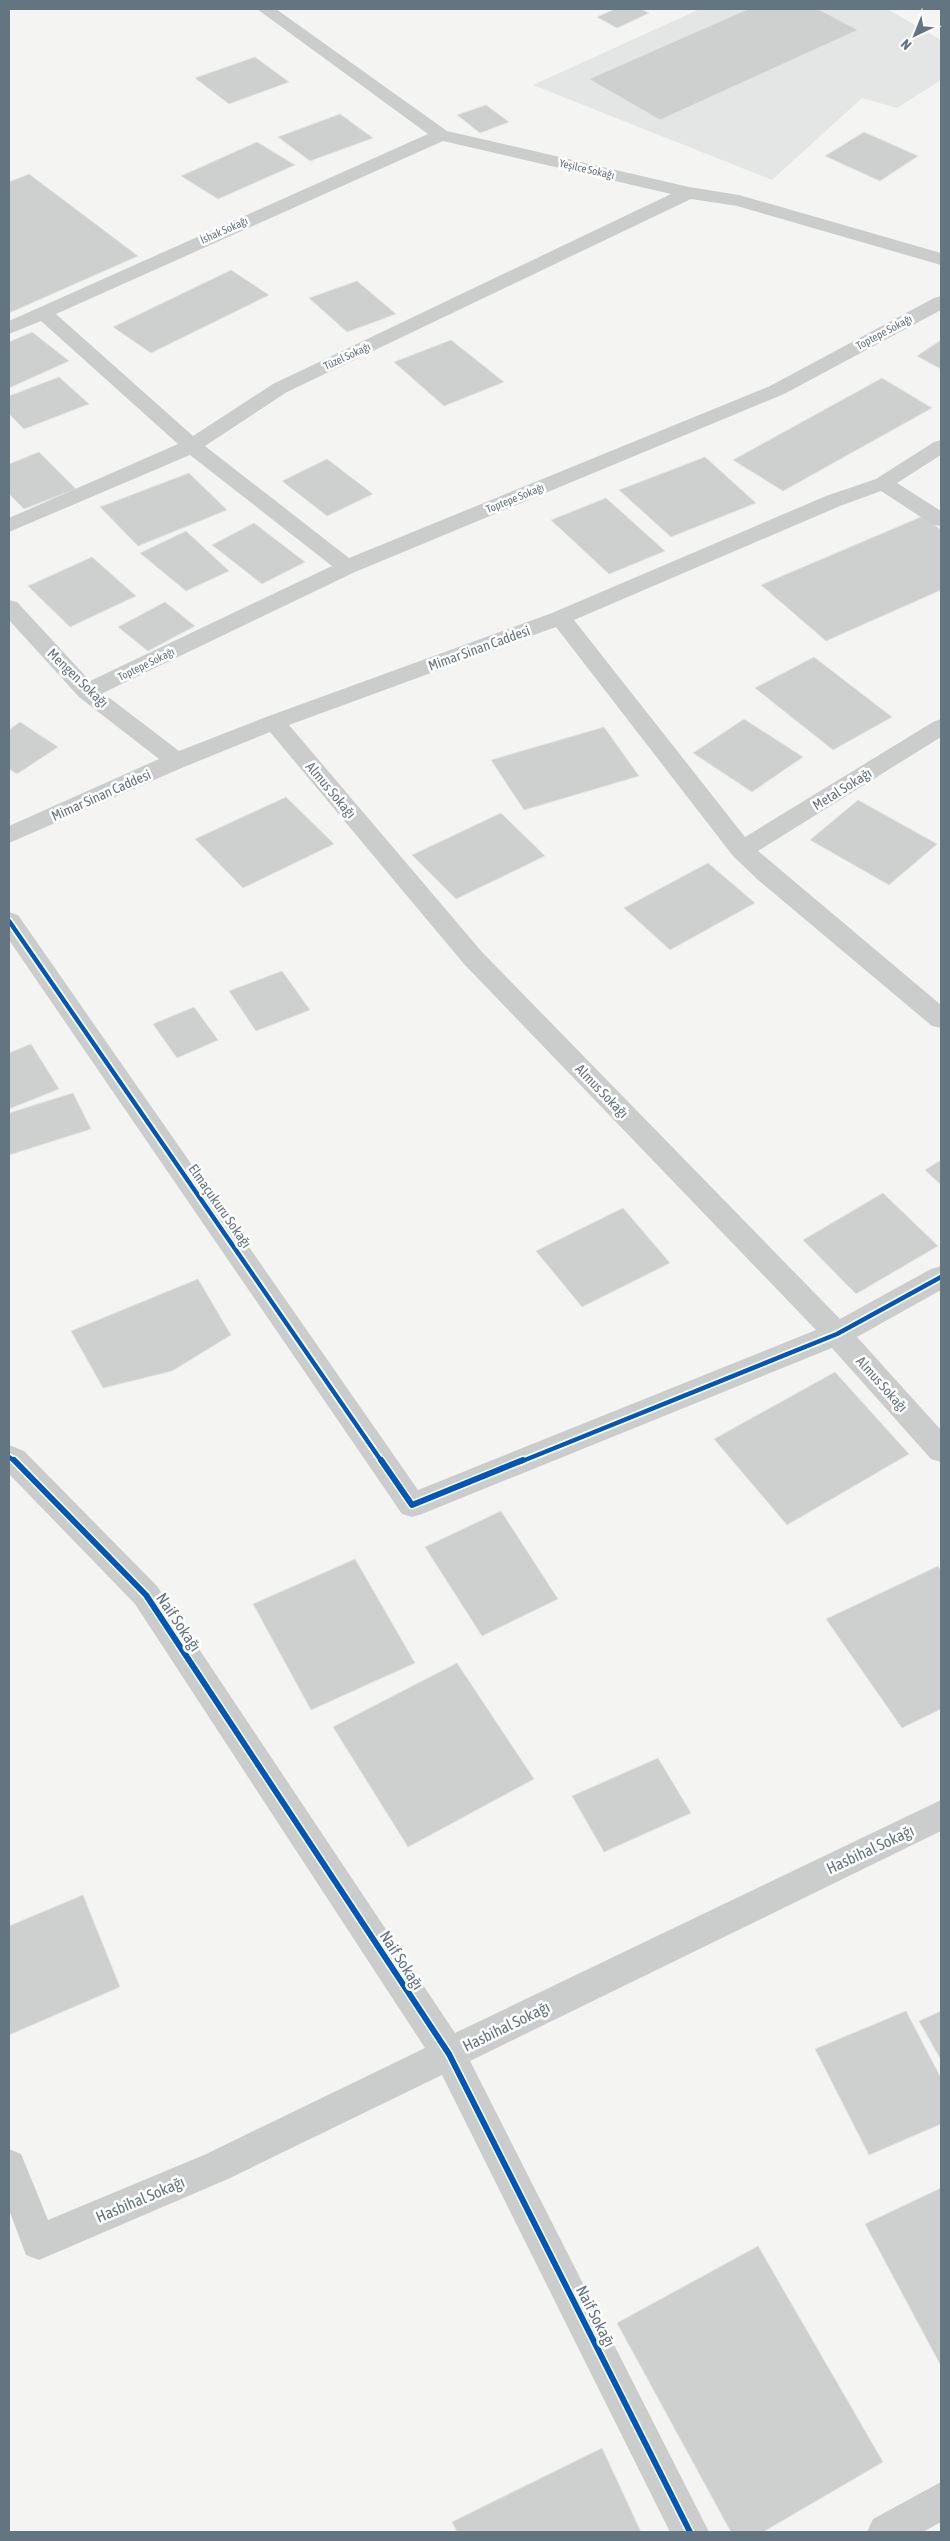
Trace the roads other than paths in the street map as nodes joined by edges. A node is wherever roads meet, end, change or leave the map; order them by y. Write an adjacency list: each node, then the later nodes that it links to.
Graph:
1 (265, 9): 2 (street, Yeşilce Sokağı)
2 (442, 135): 3 (street, Yeşilce Sokağı); 6 (street, İshak Sokağı)
3 (690, 193): 4 (street, Yeşilce Sokağı); 8 (street, Tüzel Sokağı)
4 (941, 259)
5 (941, 302): 13 (street, Toptepe Sokağı)
6 (42, 312): 7 (street, İshak Sokağı); 8 (street)
7 (9, 328)
8 (192, 446): 12 (street, Tüzel Sokağı); 13 (street)
9 (941, 446): 10 (street, Mimar Sinan Caddesi)
10 (883, 483): 11 (street); 15 (street, Mimar Sinan Caddesi)
11 (941, 520)
12 (9, 526)
13 (347, 567): 16 (street, Toptepe Sokağı)
14 (9, 607): 16 (street, Mengen Sokağı)
15 (560, 618): 17 (street, Mimar Sinan Caddesi); 21 (street)
16 (87, 692): 19 (street, Mengen Sokağı)
17 (274, 722): 19 (street, Mimar Sinan Caddesi); 25 (street, Almus Sokağı)
18 (941, 728): 21 (street, Metal Sokağı)
19 (176, 762): 20 (street, Mimar Sinan Caddesi)
20 (9, 835)
21 (742, 850): 23 (street)
22 (9, 921): 25 (street, Elmaçukuru Sokağı)
23 (941, 1019)
24 (941, 1277): 25 (street)
25 (837, 1334): 26 (street, Almus Sokağı)
26 (941, 1450)
27 (9, 1457): 29 (street, Naif Sokağı)
28 (941, 1814): 29 (street, Hasbihal Sokağı)
29 (449, 2054): 30 (street, Hasbihal Sokağı); 32 (street, Naif Sokağı)
30 (9, 2166)
31 (941, 2501): 33 (street)
32 (690, 2532)
33 (886, 2532)

